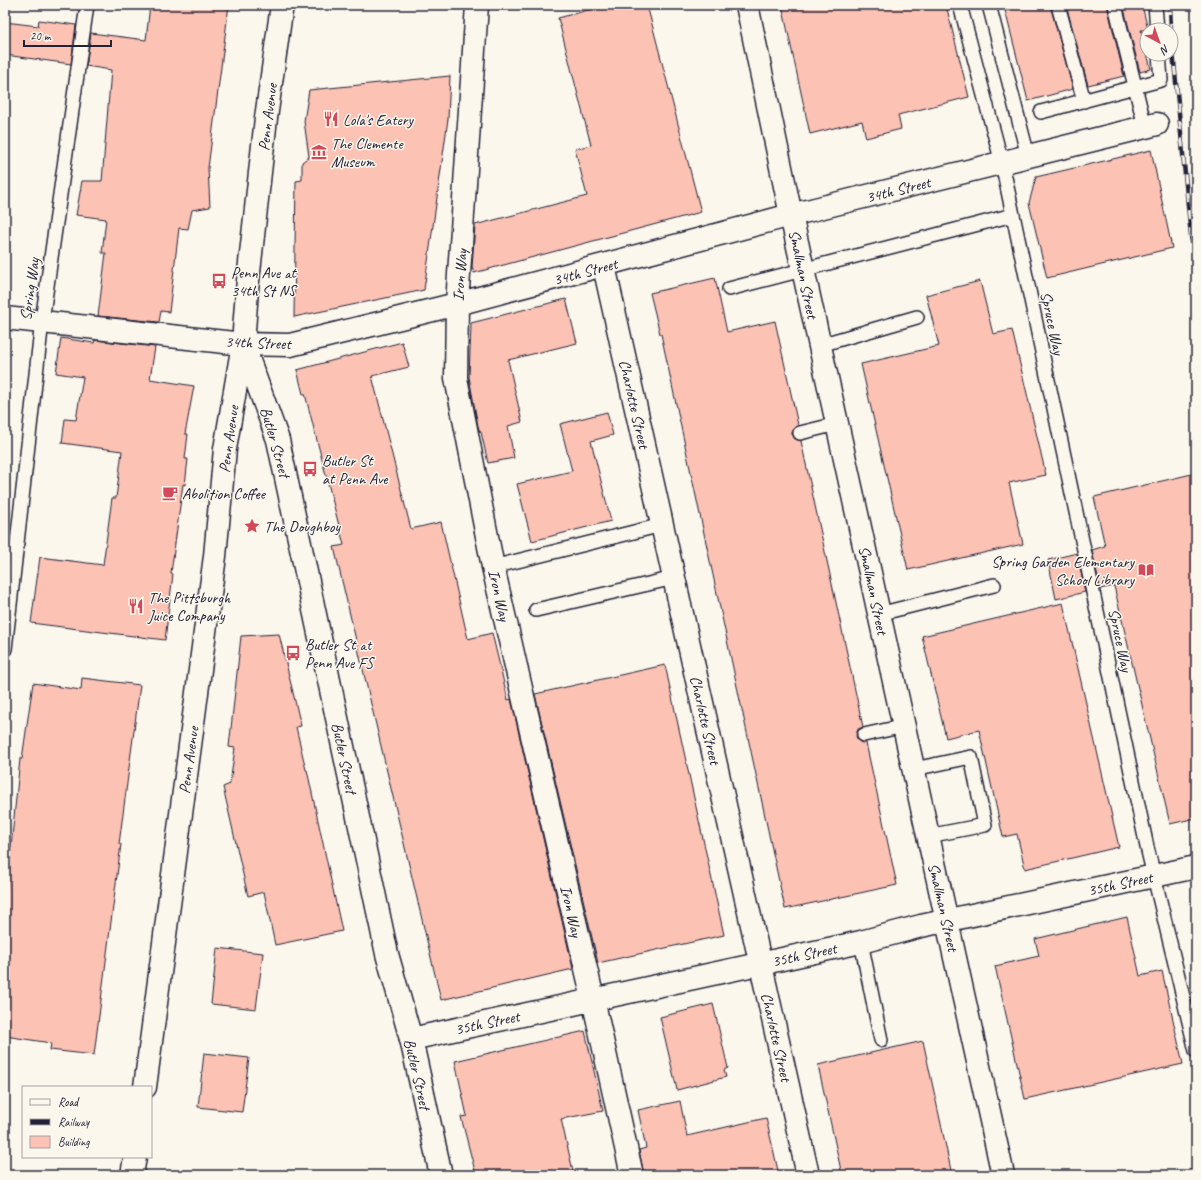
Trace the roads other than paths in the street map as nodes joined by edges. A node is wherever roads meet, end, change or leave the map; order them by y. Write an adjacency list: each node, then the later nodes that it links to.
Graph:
1 (87, 5): 26 (lane, Spring Way)
2 (282, 5): 27 (street, Penn Avenue)
3 (477, 5): 23 (street, Iron Way)
4 (747, 5): 19 (street, Smallman Street)
5 (960, 5): 17 (lane, Spruce Way)
6 (989, 5): 16 (lane)
7 (1058, 5): 13 (lane)
8 (1114, 5): 12 (lane)
9 (1154, 5): 10 (lane)
10 (1156, 22)
11 (1160, 62): 12 (lane)
12 (1135, 87): 13 (lane); 15 (lane)
13 (1084, 100): 14 (lane)
14 (1041, 112)
15 (1151, 126): 16 (street, 34th Street)
16 (1028, 156): 17 (street, 34th Street)
17 (1002, 163): 18 (lane, Spruce Way); 19 (street, 34th Street)
18 (1013, 215): 21 (lane); 43 (lane, Spruce Way)
19 (791, 216): 20 (street, 34th Street); 21 (street, Smallman Street)
20 (604, 266): 23 (street, 34th Street); 31 (street, Charlotte Street)
21 (804, 270): 22 (lane); 28 (street, Smallman Street)
22 (729, 289)
23 (457, 304): 27 (street, 34th Street); 32 (street, Iron Way)
24 (916, 317): 28 (lane)
25 (5, 318): 26 (street, 34th Street)
26 (42, 322): 27 (street, 34th Street); 37 (lane, Spring Way)
27 (243, 344): 48 (street, Butler Street); 51 (street, Penn Avenue)
28 (820, 345): 29 (street, Smallman Street)
29 (837, 424): 30 (lane); 36 (street, Smallman Street)
30 (800, 433)
31 (662, 525): 32 (lane); 33 (street, Charlotte Street)
32 (493, 567): 47 (street, Iron Way)
33 (674, 578): 35 (lane); 46 (street, Charlotte Street)
34 (994, 585): 36 (lane)
35 (536, 610)
36 (879, 614): 38 (street, Smallman Street)
37 (5, 649)
38 (904, 726): 39 (lane); 40 (street, Smallman Street)
39 (864, 735)
40 (914, 769): 41 (street, Smallman Street); 41 (lane)
41 (928, 836): 44 (street, Smallman Street)
42 (1196, 867): 43 (street, 35th Street)
43 (1154, 876): 44 (street, 35th Street); 50 (lane, Spruce Way)
44 (947, 920): 45 (street, 35th Street); 57 (street, Smallman Street)
45 (861, 942): 46 (street, 35th Street); 49 (lane)
46 (760, 963): 47 (street, 35th Street); 56 (street, Charlotte Street)
47 (593, 999): 48 (street, 35th Street); 55 (street, Iron Way)
48 (411, 1039): 54 (street, Butler Street)
49 (881, 1040)
50 (1196, 1051)
51 (144, 1086)
52 (135, 1158): 53 (street)
53 (132, 1175)
54 (441, 1175)
55 (632, 1175)
56 (808, 1175)
57 (1003, 1175)

